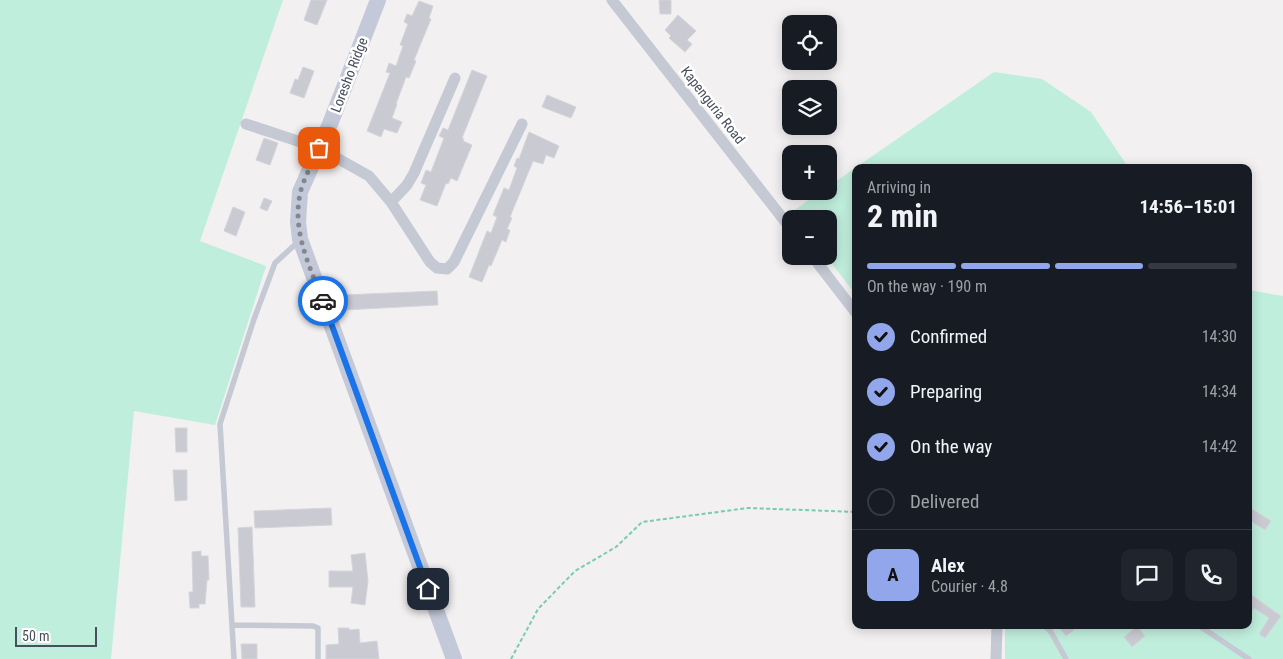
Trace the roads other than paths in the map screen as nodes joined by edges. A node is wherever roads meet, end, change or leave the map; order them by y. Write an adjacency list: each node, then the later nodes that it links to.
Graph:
1 (378, 0): 6 (street, Loresho Ridge)
2 (612, 0): 8 (street, Kapenguria Road)
3 (456, 78): 7 (street)
4 (246, 124): 6 (street)
5 (522, 124): 7 (street)
6 (319, 148): 7 (street); 9 (street, Loresho Ridge)
7 (391, 202)
8 (782, 217)
9 (300, 239): 12 (lane); 18 (street, Loresho Ridge)
10 (819, 265): 11 (street)
11 (852, 308)
12 (232, 626): 16 (lane); 17 (lane)
13 (997, 629): 19 (street)
14 (1048, 629): 20 (lane)
15 (1204, 629): 21 (lane)
16 (234, 659)
17 (318, 659)
18 (454, 659)
19 (996, 659)
20 (1066, 659)
21 (1249, 659)

